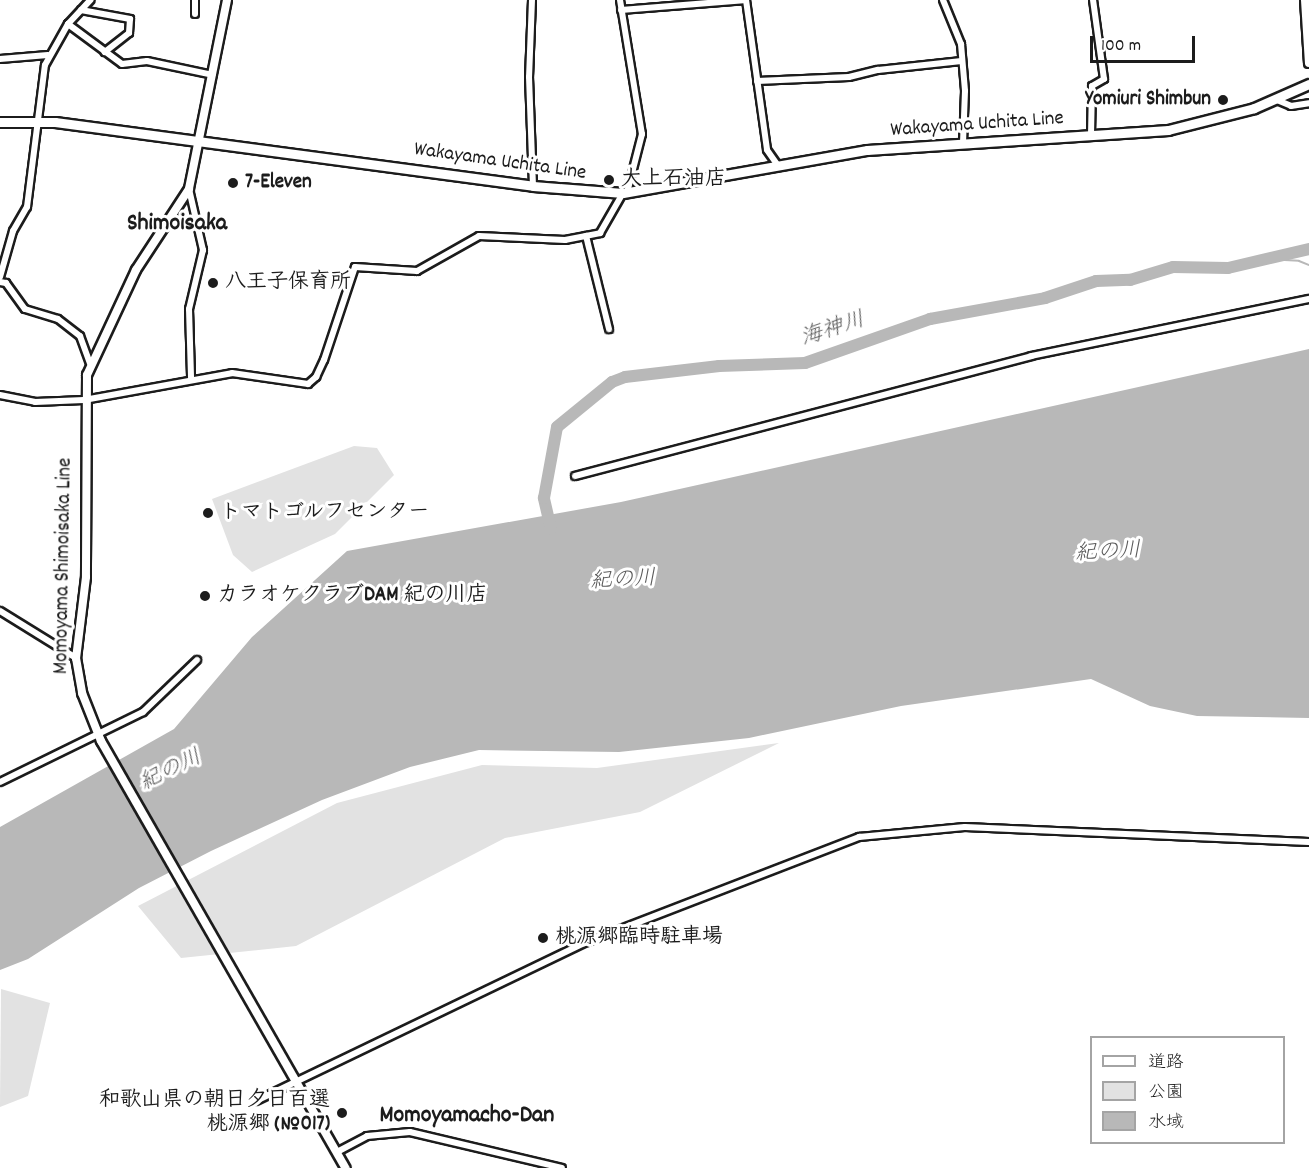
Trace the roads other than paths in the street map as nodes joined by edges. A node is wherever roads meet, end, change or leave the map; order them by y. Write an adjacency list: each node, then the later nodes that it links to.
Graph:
1 (90, 0): 10 (street)
2 (195, 0): 12 (street)
3 (227, 0): 19 (main road, Momoyama Shimoisaka Line)
4 (532, 0): 30 (street)
5 (620, 0): 11 (street)
6 (745, 0): 11 (street); 20 (street)
7 (943, 0): 17 (street)
8 (1093, 0): 26 (street)
9 (1305, 0): 18 (main road)
10 (81, 10): 13 (street); 14 (street)
11 (621, 10): 32 (street)
12 (195, 14)
13 (68, 24): 14 (street); 15 (street)
14 (105, 52): 19 (street)
15 (48, 55): 16 (street); 25 (street)
16 (0, 59)
17 (962, 61): 20 (street); 28 (street)
18 (1309, 63)
19 (213, 75): 27 (main road, Momoyama Shimoisaka Line)
20 (757, 81): 29 (street)
21 (1309, 84): 22 (main road, Wakayama Uchita Line)
22 (1277, 100): 23 (street); 26 (main road, Wakayama Uchita Line)
23 (1309, 103)
24 (0, 122): 25 (main road, Wakayama Uchita Line)
25 (38, 122): 27 (main road, Wakayama Uchita Line); 34 (street)
26 (1090, 135): 28 (main road, Wakayama Uchita Line)
27 (197, 140): 30 (main road, Wakayama Uchita Line); 31 (main road, Momoyama Shimoisaka Line)
28 (963, 143): 29 (main road, Wakayama Uchita Line)
29 (777, 166): 32 (main road, Wakayama Uchita Line)
30 (533, 186): 32 (main road, Wakayama Uchita Line)
31 (189, 189): 38 (main road, Momoyama Shimoisaka Line); 39 (street)
32 (625, 193): 33 (street)
33 (586, 236): 37 (street); 39 (street)
34 (0, 277)
35 (0, 282): 38 (street)
36 (1309, 299): 42 (street)
37 (609, 329)
38 (90, 363): 41 (main road, Momoyama Shimoisaka Line)
39 (191, 378): 41 (street)
40 (0, 395): 41 (street)
41 (84, 400): 44 (main road, Momoyama Shimoisaka Line)
42 (575, 476)
43 (0, 611): 44 (street)
44 (76, 658): 46 (main road, Momoyama Shimoisaka Line)
45 (197, 660): 46 (street)
46 (100, 737): 47 (street); 49 (main road, Momoyama Shimoisaka Line)
47 (0, 782)
48 (1309, 842): 49 (street)
49 (295, 1080): 50 (street); 51 (main road, Momoyama Shimoisaka Line)
50 (256, 1101)
51 (337, 1152): 52 (main road, Momoyama Shimoisaka Line); 53 (street)
52 (346, 1168)
53 (562, 1168)

